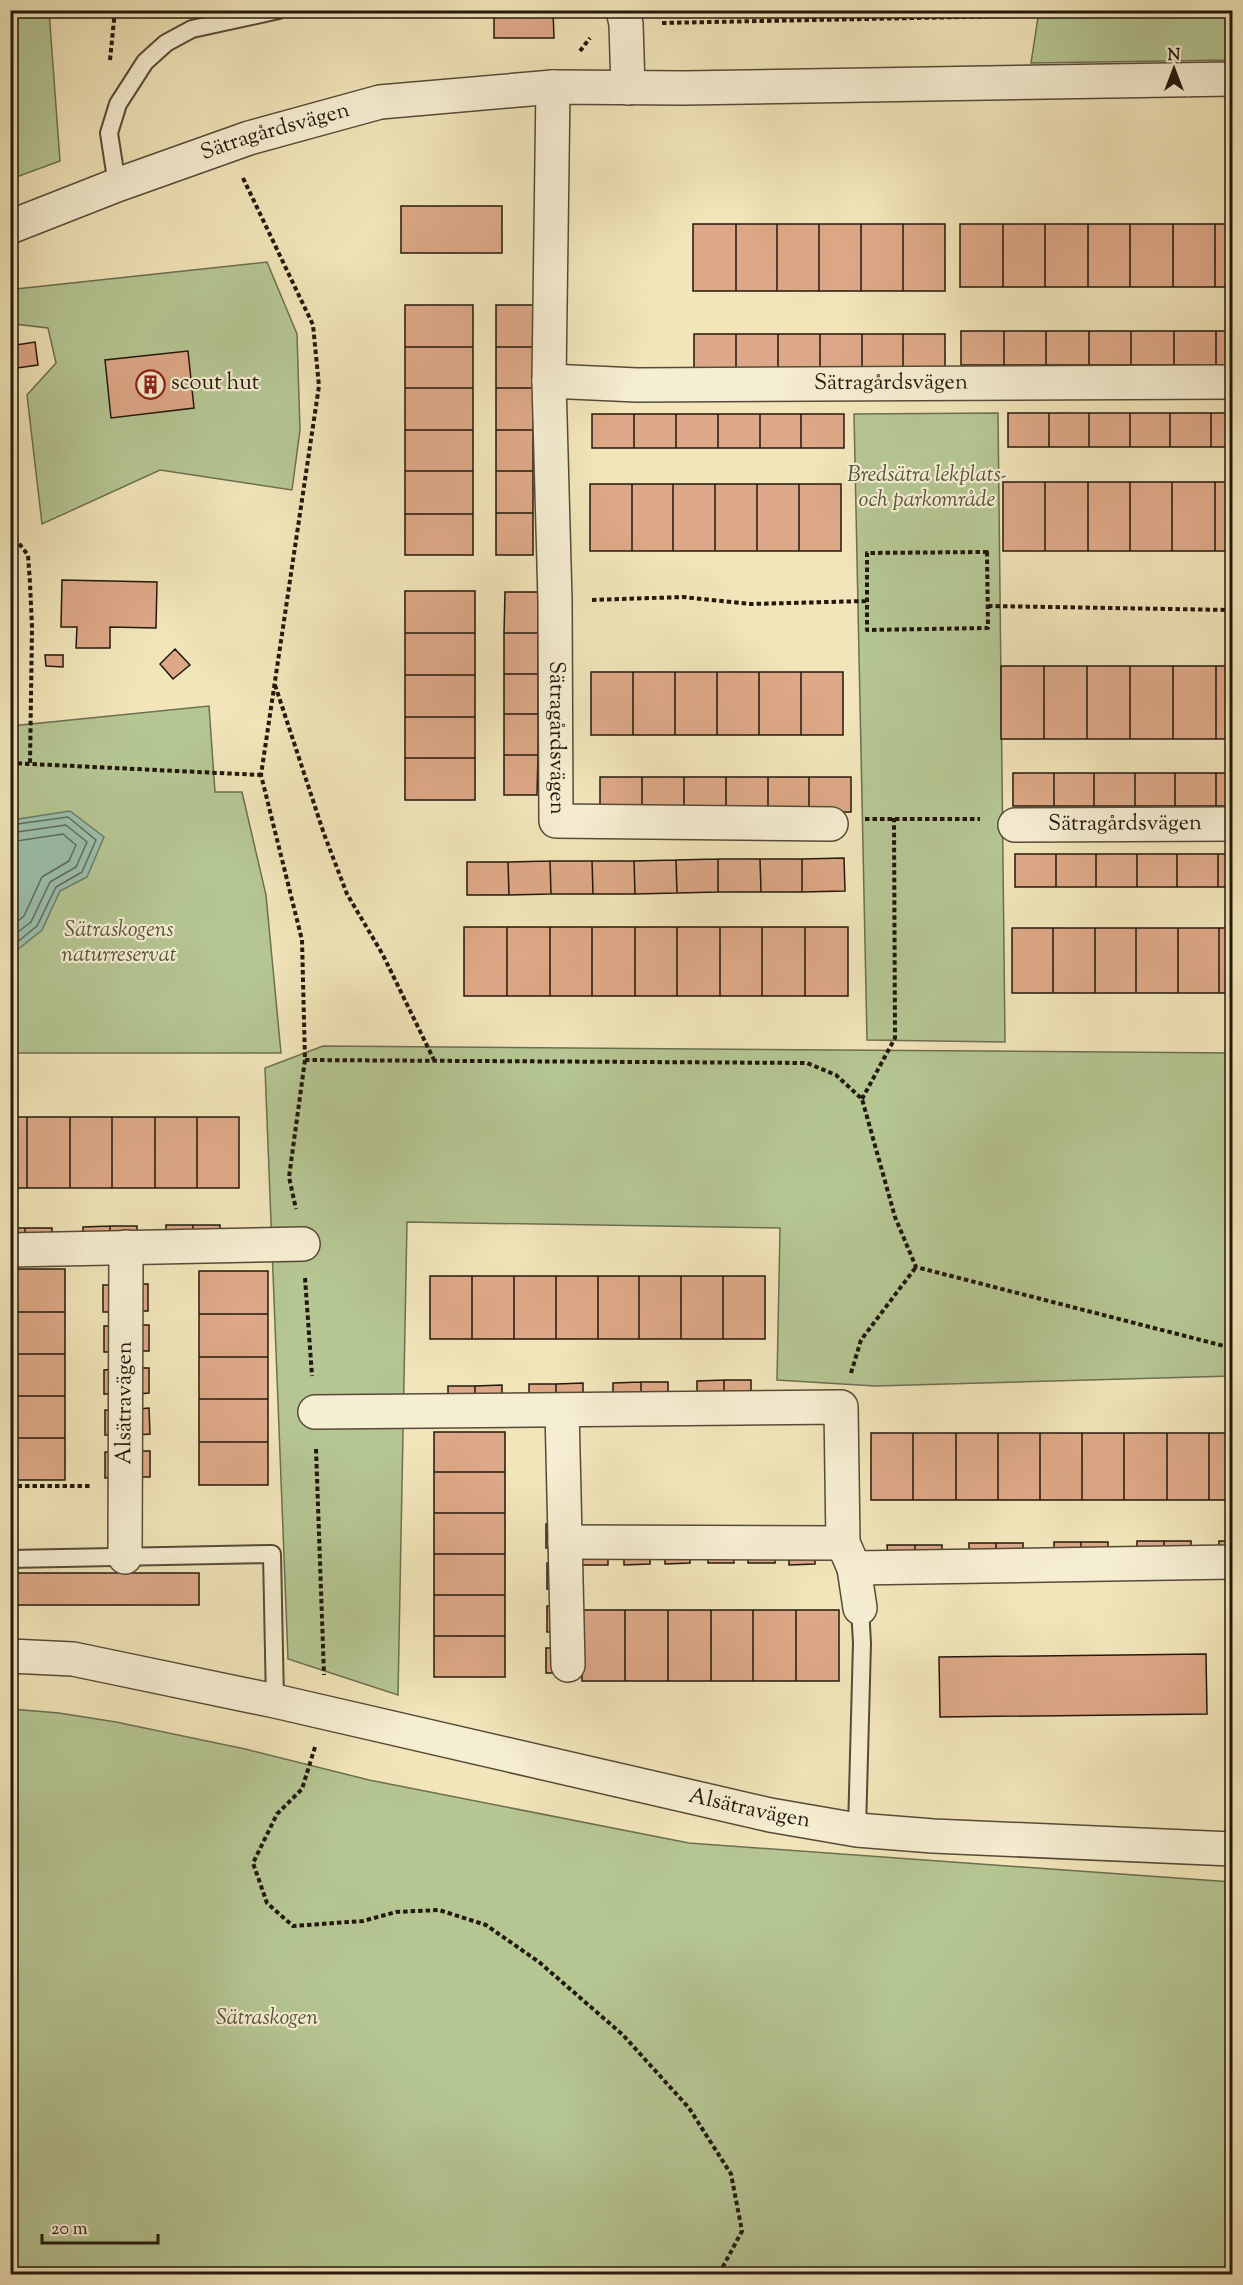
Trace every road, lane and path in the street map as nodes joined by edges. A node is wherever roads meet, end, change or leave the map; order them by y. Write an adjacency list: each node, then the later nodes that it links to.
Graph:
1 (279, 10): 11 (lane)
2 (1114, 10): 3 (path)
3 (1032, 13): 4 (path)
4 (624, 17): 9 (street)
5 (592, 35): 6 (path)
6 (576, 58)
7 (1233, 79): 9 (street, Sätragårdsvägen)
8 (553, 87): 9 (street, Sätragårdsvägen); 10 (street, Sätragårdsvägen); 13 (street, Sätragårdsvägen)
9 (628, 88)
10 (228, 146): 11 (street, Sätragårdsvägen); 20 (path)
11 (117, 185): 12 (street, Sätragårdsvägen)
12 (10, 227)
13 (549, 381): 14 (street, Sätragårdsvägen); 16 (street, Sätragårdsvägen)
14 (1233, 382)
15 (10, 532): 22 (path)
16 (555, 601): 17 (path); 25 (street, Sätragårdsvägen)
17 (867, 602): 18 (path); 18 (path)
18 (988, 606): 19 (path)
19 (1233, 610)
20 (275, 684): 23 (path); 29 (path)
21 (10, 763): 22 (path)
22 (30, 764): 23 (path)
23 (261, 775): 28 (path)
24 (894, 818): 25 (path); 27 (path); 30 (path)
25 (831, 824)
26 (1233, 824): 27 (street, Sätragårdsvägen)
27 (1015, 825)
28 (305, 1060): 29 (path); 31 (path)
29 (434, 1061): 30 (path)
30 (862, 1100): 34 (path)
31 (303, 1244): 32 (street); 38 (path)
32 (126, 1248): 33 (street); 40 (street, Alsätravägen)
33 (10, 1250)
34 (916, 1268): 35 (path); 36 (path)
35 (1233, 1348)
36 (841, 1407): 37 (street); 42 (street)
37 (562, 1410): 38 (street); 41 (street)
38 (315, 1412): 50 (path)
39 (10, 1486): 40 (path)
40 (126, 1486): 43 (street, Alsätravägen)
41 (565, 1542): 42 (street); 48 (street)
42 (849, 1556): 45 (street); 46 (street)
43 (125, 1557): 44 (lane); 49 (lane)
44 (10, 1559)
45 (1233, 1562)
46 (860, 1608): 51 (lane)
47 (10, 1656): 49 (street, Alsätravägen)
48 (568, 1665)
49 (275, 1701): 50 (street, Alsätravägen)
50 (326, 1713): 51 (street, Alsätravägen); 53 (path)
51 (857, 1830): 52 (street, Alsätravägen)
52 (1233, 1849)
53 (719, 2274)

